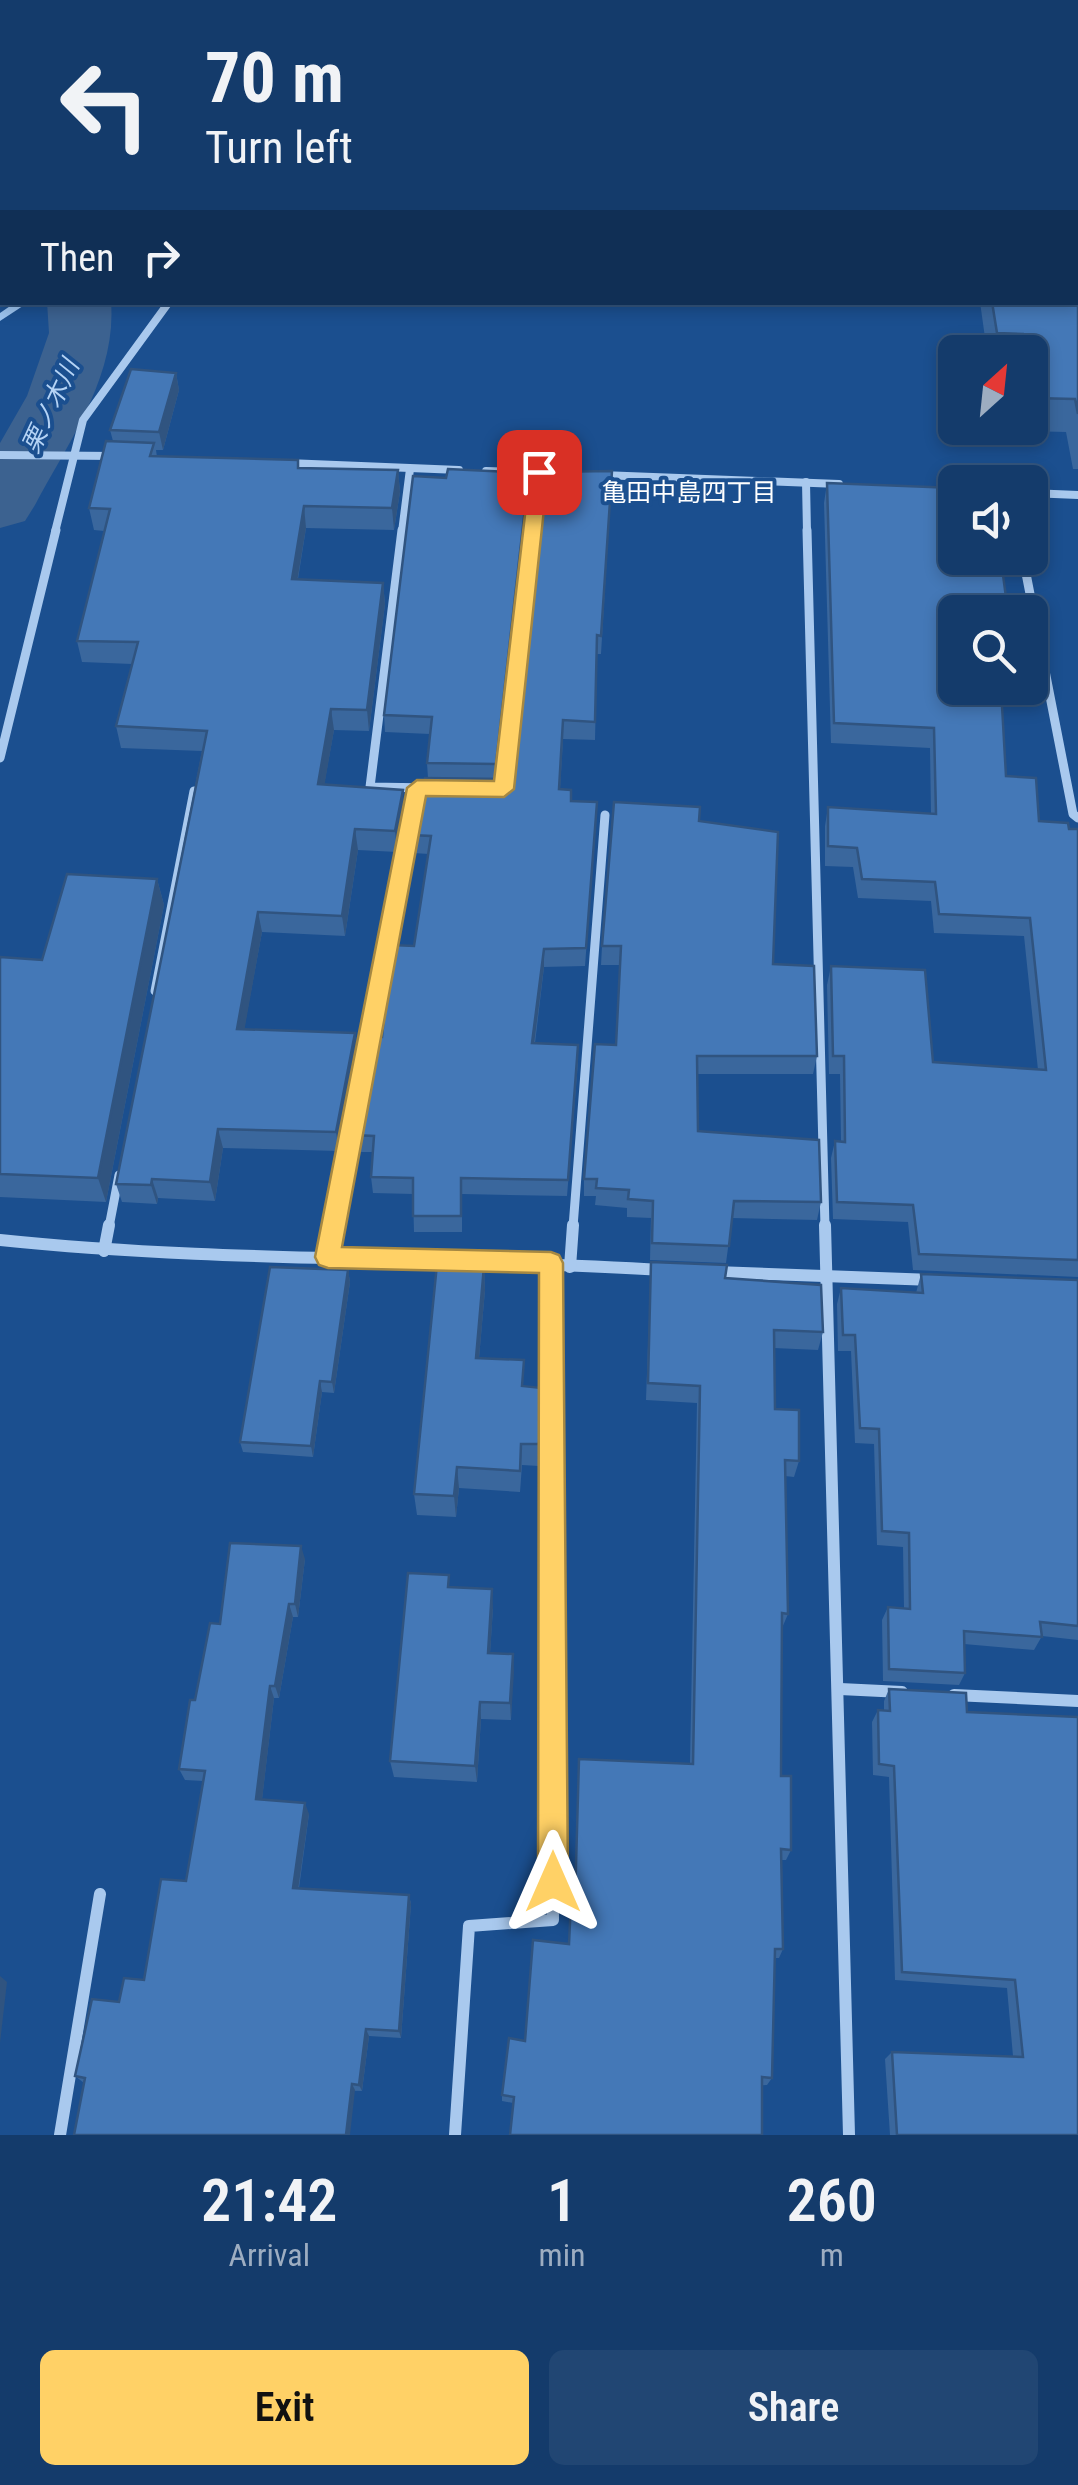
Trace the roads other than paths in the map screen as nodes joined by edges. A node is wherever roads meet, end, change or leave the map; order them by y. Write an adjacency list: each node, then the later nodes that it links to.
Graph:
1 (167, 305): 2 (street)
2 (73, 454): 3 (street); 4 (street); 15 (street)
3 (0, 455)
4 (132, 456)
5 (271, 463): 6 (street)
6 (410, 469): 7 (street); 16 (street)
7 (539, 472): 8 (street); 18 (street)
8 (558, 473)
9 (596, 474): 10 (street)
10 (806, 482): 11 (street); 31 (street)
11 (843, 484)
12 (1048, 494): 13 (street)
13 (1078, 495)
14 (1027, 575): 21 (street)
15 (0, 758)
16 (417, 788): 17 (street); 26 (street)
17 (452, 788)
18 (486, 789)
19 (194, 791): 22 (street)
20 (605, 816): 28 (street)
21 (1078, 818)
22 (152, 1002)
23 (122, 1155): 25 (street)
24 (0, 1240): 25 (street)
25 (104, 1251): 26 (street)
26 (328, 1257): 27 (street)
27 (551, 1263): 28 (street); 39 (street)
28 (570, 1267): 29 (street)
29 (685, 1271)
30 (705, 1272): 31 (street)
31 (824, 1274): 32 (street); 33 (street)
32 (941, 1280)
33 (840, 1689): 34 (street); 40 (street)
34 (919, 1693)
35 (939, 1694): 36 (street)
36 (1078, 1702)
37 (100, 1894): 38 (street)
38 (60, 2135)
39 (454, 2135)
40 (848, 2135)

